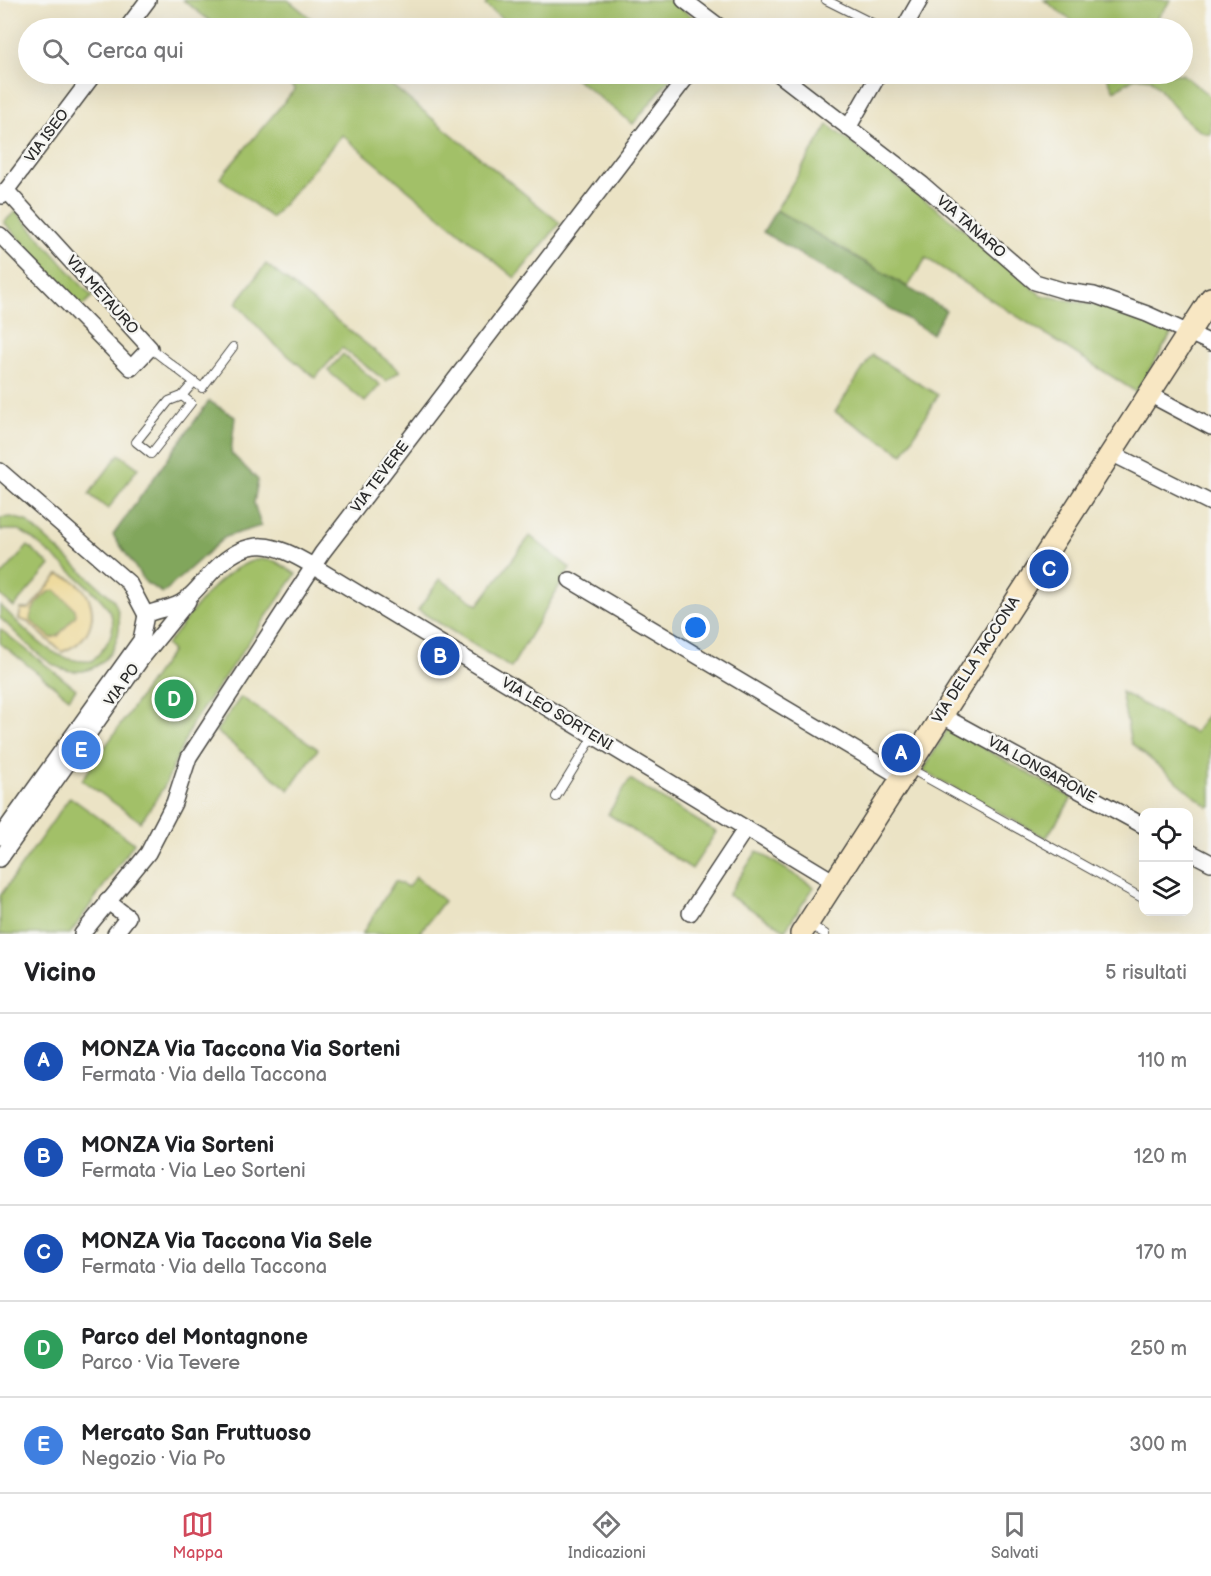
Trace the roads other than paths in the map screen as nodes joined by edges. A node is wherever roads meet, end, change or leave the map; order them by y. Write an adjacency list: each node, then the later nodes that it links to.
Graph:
1 (148, 0): 5 (street)
2 (684, 0): 6 (street)
3 (826, 0): 7 (lane)
4 (920, 0): 8 (street)
5 (134, 18)
6 (708, 18)
7 (862, 18)
8 (910, 18)
9 (86, 84): 14 (street, VIA ISEO)
10 (681, 84): 28 (street, VIA TEVERE)
11 (792, 84): 13 (street, VIA TANARO)
12 (873, 84): 13 (street)
13 (848, 128): 17 (street, VIA TANARO)
14 (3, 194): 20 (street, VIA METAURO)
15 (0, 235): 20 (street, VIA METAURO)
16 (1211, 298): 17 (main road, VIA DELLA TACCONA)
17 (1188, 334): 18 (street, VIA TANARO); 22 (main road, VIA DELLA TACCONA)
18 (1211, 343)
19 (233, 347): 21 (lane)
20 (150, 348): 21 (lane)
21 (194, 382): 23 (lane)
22 (1149, 394): 24 (street); 25 (main road, VIA DELLA TACCONA)
23 (182, 396): 23 (lane)
24 (1211, 427)
25 (1111, 453): 27 (street); 33 (main road, VIA DELLA TACCONA)
26 (0, 471): 31 (street)
27 (1211, 503)
28 (313, 566): 30 (street, VIA LEO SORTENI); 34 (street, VIA LEO SORTENI); 45 (street, VIA TEVERE)
29 (570, 580): 35 (street)
30 (195, 591): 31 (street); 32 (street, VIA PO)
31 (149, 618): 32 (street); 39 (street, VIA PO)
32 (164, 631): 41 (street, VIA PO)
33 (941, 715): 35 (main road, VIA DELLA TACCONA); 37 (street, VIA LONGARONE)
34 (594, 735): 36 (lane); 38 (street, VIA LEO SORTENI)
35 (904, 772): 43 (main road, VIA DELLA TACCONA); 44 (lane)
36 (556, 797)
37 (1139, 824)
38 (746, 828): 43 (street, VIA LEO SORTENI); 46 (street)
39 (0, 837)
40 (1193, 854): 42 (street)
41 (0, 859)
42 (1211, 863)
43 (833, 881): 47 (main road, VIA DELLA TACCONA)
44 (1139, 897)
45 (107, 901): 48 (street, VIA TEVERE); 49 (street)
46 (690, 913)
47 (811, 930)
48 (82, 934)
49 (115, 934)

